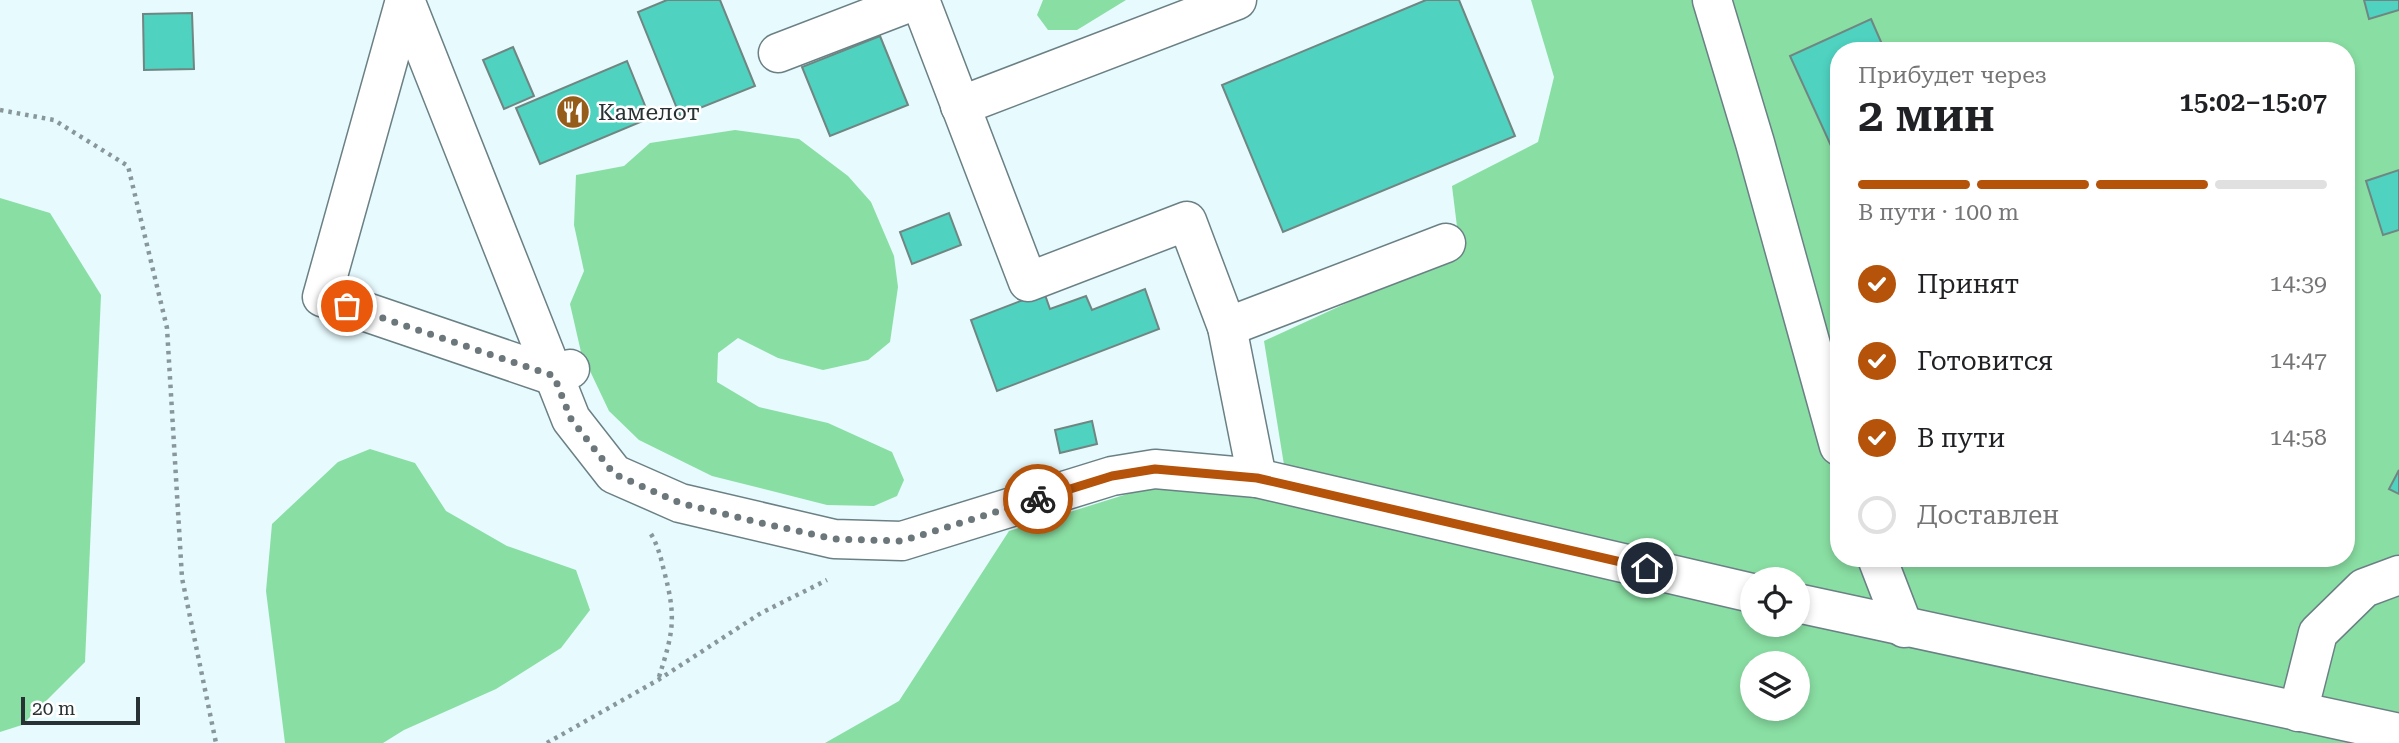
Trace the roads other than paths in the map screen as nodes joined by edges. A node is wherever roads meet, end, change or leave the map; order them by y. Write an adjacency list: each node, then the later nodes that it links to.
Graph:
1 (405, 0): 10 (street); 10 (street)
2 (420, 0): 10 (street)
3 (918, 0): 6 (street); 7 (street)
4 (1237, 0): 7 (street)
5 (1712, 0): 11 (street)
6 (778, 53)
7 (960, 106): 9 (street)
8 (1446, 243): 9 (street)
9 (1227, 327): 12 (street)
10 (554, 376): 12 (street)
11 (1830, 414)
12 (1257, 478): 15 (street)
13 (1880, 567): 17 (street)
14 (2399, 575): 18 (street)
15 (1740, 590)
16 (1810, 606): 17 (street)
17 (1903, 628): 18 (street)
18 (2298, 712): 19 (street)
19 (2399, 733)

